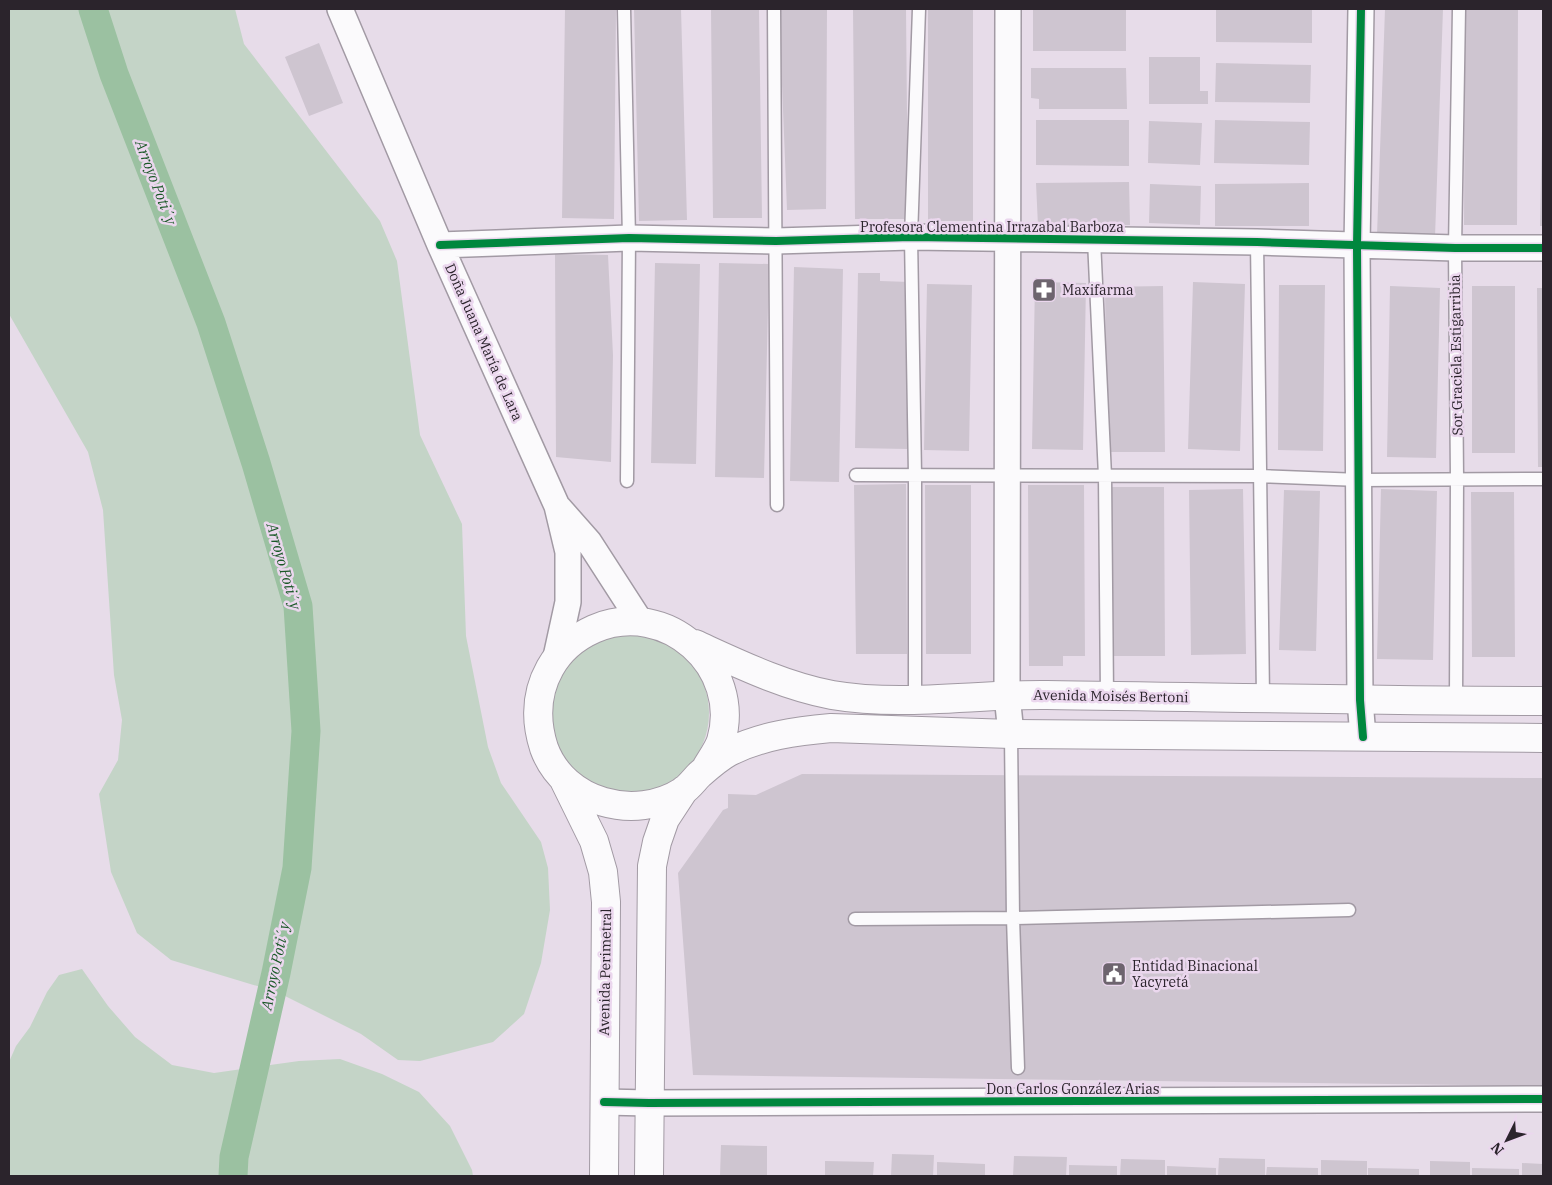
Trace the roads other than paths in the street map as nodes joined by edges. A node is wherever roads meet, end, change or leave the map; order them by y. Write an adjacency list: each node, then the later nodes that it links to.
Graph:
1 (340, 9): 14 (street, Doña Juana María de Lara)
2 (624, 9): 9 (lane)
3 (774, 9): 12 (lane)
4 (919, 9): 8 (lane)
5 (1008, 9): 10 (street)
6 (1361, 9): 15 (street)
7 (1459, 9): 16 (lane, Sor Graciela Estigarribia)
8 (911, 237): 10 (street, Profesora Clementina Irrazabal Barboza); 12 (street, Profesora Clementina Irrazabal Barboza); 19 (lane)
9 (629, 238): 12 (street, Profesora Clementina Irrazabal Barboza); 14 (street, Profesora Clementina Irrazabal Barboza); 26 (lane)
10 (1009, 238): 11 (street, Profesora Clementina Irrazabal Barboza); 20 (street)
11 (1094, 240): 13 (street, Profesora Clementina Irrazabal Barboza); 21 (lane)
12 (776, 241): 27 (lane)
13 (1257, 242): 15 (street, Profesora Clementina Irrazabal Barboza); 22 (lane)
14 (440, 245): 28 (street, Doña Juana María de Lara)
15 (1357, 246): 16 (street, Profesora Clementina Irrazabal Barboza); 25 (street)
16 (1455, 248): 17 (street, Profesora Clementina Irrazabal Barboza); 23 (lane, Sor Graciela Estigarribia)
17 (1543, 248)
18 (856, 475): 19 (lane)
19 (915, 475): 20 (lane); 35 (lane)
20 (1007, 475): 21 (lane); 32 (street)
21 (1105, 476): 22 (lane); 33 (lane)
22 (1260, 476): 25 (lane); 34 (lane)
23 (1457, 478): 24 (lane); 25 (lane); 37 (lane, Sor Graciela Estigarribia)
24 (1543, 479)
25 (1360, 480): 36 (street)
26 (627, 481)
27 (777, 505)
28 (558, 506): 29 (street); 31 (street, Doña Juana María de Lara)
29 (640, 621): 30 (main road, Avenida Moisés Bertoni); 31 (main road, Avenida Moisés Bertoni)
30 (689, 642): 35 (main road, Avenida Moisés Bertoni); 42 (main road, Avenida Moisés Bertoni)
31 (556, 657): 43 (main road, Avenida Moisés Bertoni)
32 (1008, 694): 33 (main road, Avenida Moisés Bertoni); 35 (main road, Avenida Moisés Bertoni); 39 (street)
33 (1107, 696): 34 (main road, Avenida Moisés Bertoni)
34 (1263, 697): 36 (main road, Avenida Moisés Bertoni)
35 (915, 699)
36 (1360, 700): 37 (main road, Avenida Moisés Bertoni); 40 (street)
37 (1456, 701): 38 (main road, Avenida Moisés Bertoni)
38 (1543, 701)
39 (1011, 734): 40 (main road, Avenida Moisés Bertoni); 42 (main road, Avenida Moisés Bertoni); 46 (lane)
40 (1363, 737): 41 (main road, Avenida Moisés Bertoni)
41 (1543, 738)
42 (706, 768): 44 (main road, Avenida Moisés Bertoni)
43 (562, 776): 44 (main road, Avenida Moisés Bertoni); 50 (main road, Avenida Perimetral)
44 (684, 790): 51 (main road)
45 (1349, 910): 46 (lane)
46 (1013, 918): 47 (lane); 48 (lane)
47 (854, 919)
48 (1018, 1068)
49 (1543, 1099): 51 (street, Don Carlos González Arias)
50 (604, 1102): 51 (street, Don Carlos González Arias); 52 (main road, Avenida Perimetral)
51 (649, 1103): 53 (main road)
52 (604, 1176)
53 (649, 1176)

